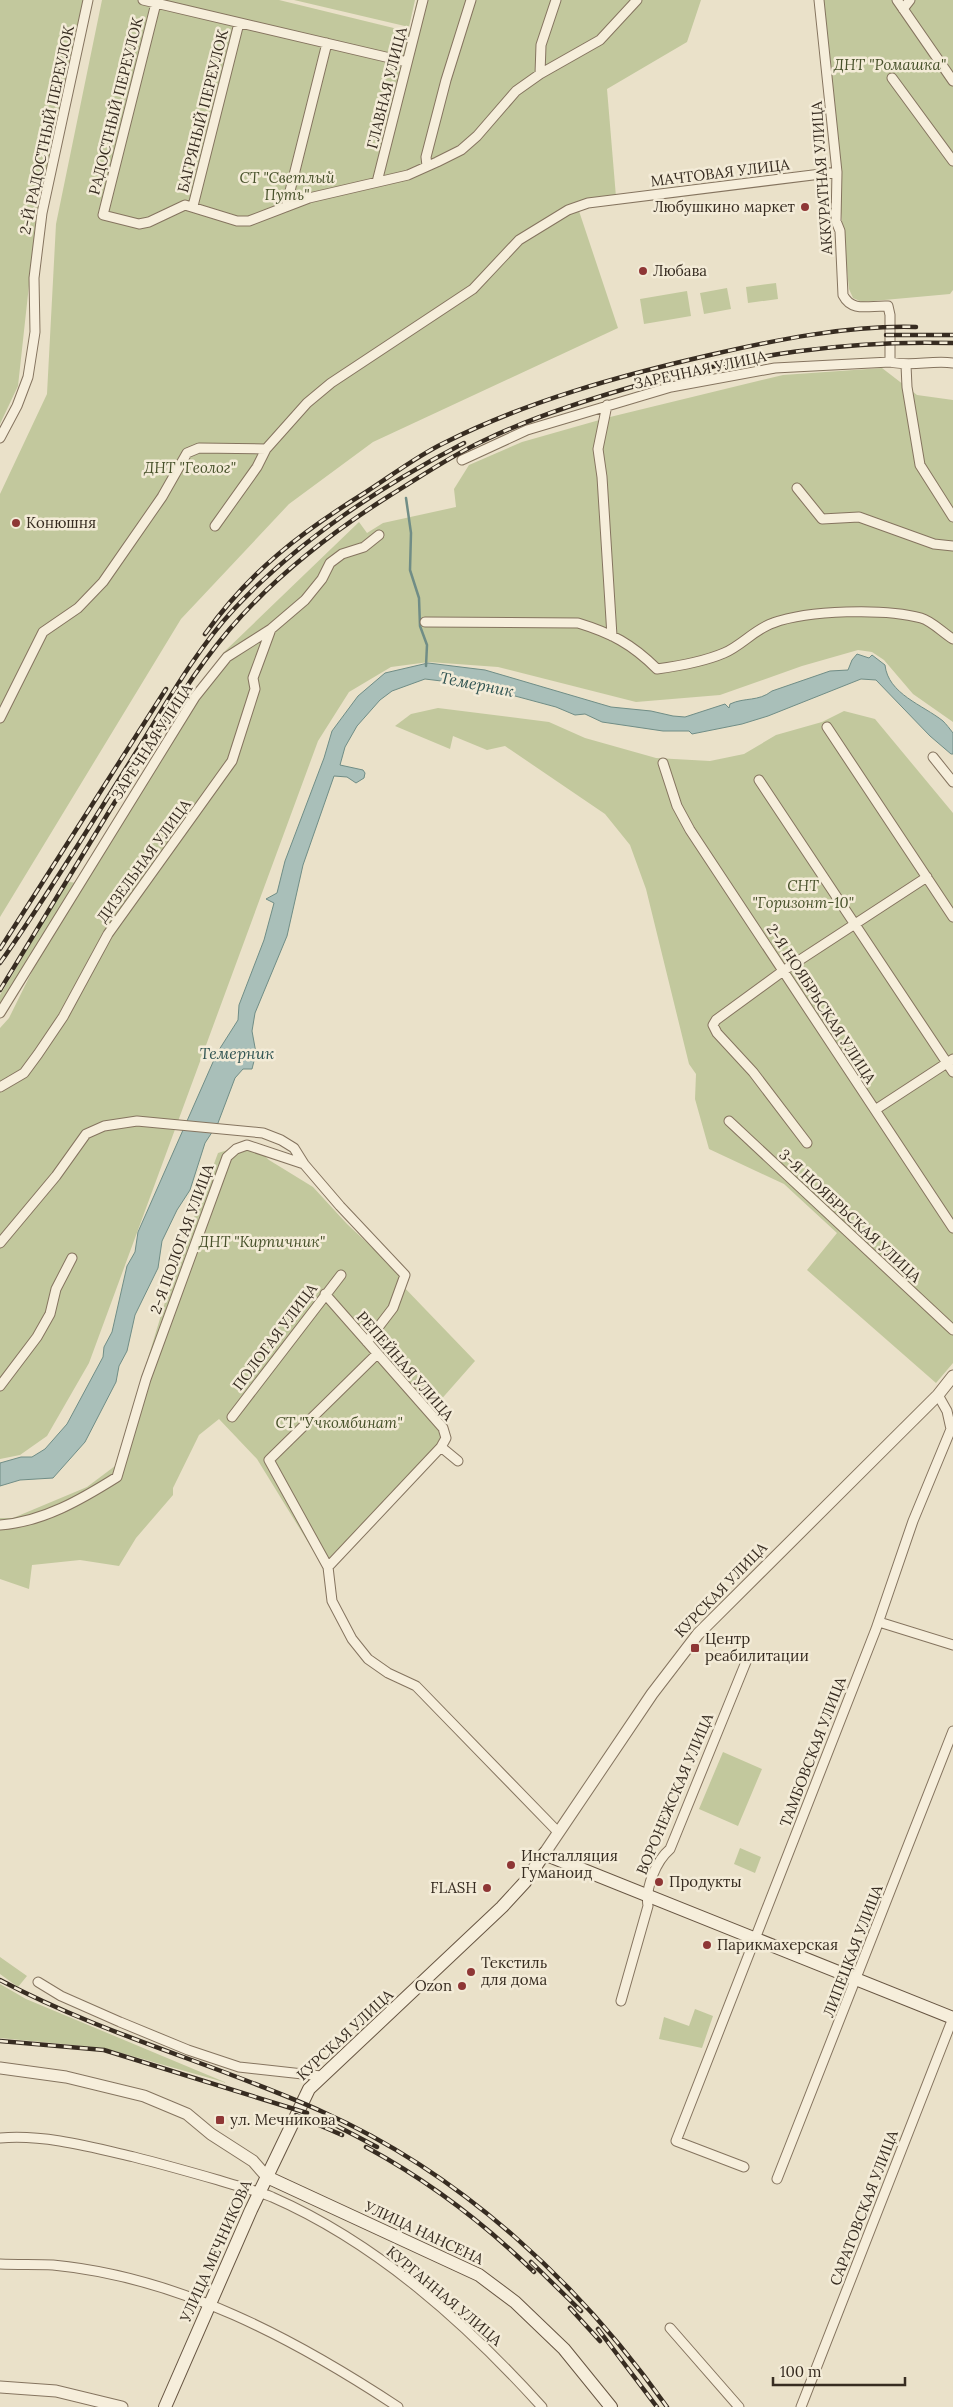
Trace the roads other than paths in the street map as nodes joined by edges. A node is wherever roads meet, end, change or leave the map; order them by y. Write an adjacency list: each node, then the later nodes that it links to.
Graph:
1 (88, 0): 28 (street, 2-Й РАДОСТНЫЙ ПЕРЕУЛОК)
2 (143, 0): 10 (street)
3 (423, 0): 14 (street, ГЛАВНАЯ УЛИЦА)
4 (471, 0): 19 (street)
5 (556, 0): 15 (street)
6 (637, 0): 15 (street)
7 (819, 0): 20 (street, АККУРАТНАЯ УЛИЦА)
8 (897, 0): 11 (street)
9 (910, 0): 11 (street)
10 (156, 3): 12 (street); 22 (street, РАДОСТНЫЙ ПЕРЕУЛОК)
11 (903, 9): 17 (street)
12 (239, 23): 13 (street); 22 (street, БАГРЯНЫЙ ПЕРЕУЛОК)
13 (327, 43): 14 (street); 23 (street)
14 (407, 62): 21 (street, ГЛАВНАЯ УЛИЦА)
15 (540, 74): 19 (street)
16 (892, 78): 18 (street)
17 (953, 81)
18 (953, 161)
19 (427, 166): 21 (street)
20 (837, 172): 24 (street, АККУРАТНАЯ УЛИЦА); 29 (street, МАЧТОВАЯ УЛИЦА)
21 (377, 182): 23 (street)
22 (193, 206): 23 (street)
23 (286, 207)
24 (890, 362): 26 (street, ЗАРЕЧНАЯ УЛИЦА); 27 (street, ЗАРЕЧНАЯ УЛИЦА)
25 (953, 364): 26 (street, ЗАРЕЧНАЯ УЛИЦА)
26 (906, 365): 32 (street)
27 (607, 405): 30 (street, ЗАРЕЧНАЯ УЛИЦА); 38 (street)
28 (0, 438)
29 (266, 449): 33 (street, МАЧТОВАЯ УЛИЦА); 40 (street)
30 (462, 460)
31 (797, 488): 35 (street)
32 (953, 518)
33 (215, 526)
34 (379, 536): 37 (street, ЗАРЕЧНАЯ УЛИЦА)
35 (953, 546)
36 (425, 622): 38 (street)
37 (271, 629): 50 (street, ЗАРЕЧНАЯ УЛИЦА); 53 (street, ДИЗЕЛЬНАЯ УЛИЦА)
38 (612, 636): 39 (street)
39 (953, 639)
40 (0, 718)
41 (827, 727): 46 (street)
42 (933, 758): 45 (street)
43 (663, 763): 49 (street, 2-Я НОЯБРЬСКАЯ УЛИЦА)
44 (760, 780): 48 (street)
45 (953, 782)
46 (927, 877): 47 (street); 48 (street)
47 (953, 917)
48 (855, 925): 49 (street); 51 (street)
49 (783, 971): 54 (street, 2-Я НОЯБРЬСКАЯ УЛИЦА); 56 (street)
50 (0, 1013)
51 (950, 1061): 52 (street); 54 (street)
52 (953, 1072)
53 (0, 1087)
54 (875, 1110): 58 (street, 2-Я НОЯБРЬСКАЯ УЛИЦА)
55 (729, 1121): 63 (street, 3-Я НОЯБРЬСКАЯ УЛИЦА)
56 (807, 1143)
57 (304, 1164): 59 (street); 64 (street, 2-Я ПОЛОГАЯ УЛИЦА); 72 (street, 2-Я ПОЛОГАЯ УЛИЦА)
58 (953, 1228)
59 (0, 1243)
60 (72, 1258): 67 (street)
61 (342, 1275): 62 (street, ПОЛОГАЯ УЛИЦА)
62 (325, 1294): 64 (street, РЕПЕЙНАЯ УЛИЦА); 69 (street, ПОЛОГАЯ УЛИЦА)
63 (953, 1330)
64 (367, 1342): 65 (street, РЕПЕЙНАЯ УЛИЦА)
65 (377, 1354): 70 (street, РЕПЕЙНАЯ УЛИЦА); 73 (street)
66 (953, 1376): 68 (street)
67 (0, 1386)
68 (938, 1395): 74 (street, ТАМБОВСКАЯ УЛИЦА); 78 (street, КУРСКАЯ УЛИЦА)
69 (232, 1417)
70 (441, 1447): 71 (street); 73 (street)
71 (458, 1461)
72 (0, 1525)
73 (328, 1567): 78 (street)
74 (879, 1622): 75 (street); 81 (street, ТАМБОВСКАЯ УЛИЦА)
75 (953, 1645)
76 (748, 1657): 80 (street, ВОРОНЕЖСКАЯ УЛИЦА)
77 (953, 1731): 82 (street, ЛИПЕЦКАЯ УЛИЦА)
78 (558, 1832): 79 (street, КУРСКАЯ УЛИЦА)
79 (544, 1854): 80 (main road); 87 (main road, КУРСКАЯ УЛИЦА)
80 (647, 1895): 81 (main road); 84 (street, ВОРОНЕЖСКАЯ УЛИЦА)
81 (757, 1939): 82 (main road); 90 (street, ТАМБОВСКАЯ УЛИЦА)
82 (857, 1979): 85 (main road); 92 (street, ЛИПЕЦКАЯ УЛИЦА)
83 (38, 1982): 87 (street)
84 (621, 2001)
85 (953, 2018): 104 (street, САРАТОВСКАЯ УЛИЦА)
86 (0, 2068): 91 (street)
87 (321, 2076): 88 (main road, КУРСКАЯ УЛИЦА)
88 (298, 2109): 91 (main road, УЛИЦА МЕЧНИКОВА)
89 (0, 2138): 93 (street, КУРГАННАЯ УЛИЦА)
90 (744, 2167)
91 (267, 2177): 93 (main road, УЛИЦА МЕЧНИКОВА); 102 (main road, УЛИЦА НАНСЕНА)
92 (776, 2179)
93 (259, 2193): 95 (main road, УЛИЦА МЕЧНИКОВА); 101 (street, КУРГАННАЯ УЛИЦА)
94 (0, 2264): 95 (street)
95 (209, 2305): 99 (main road, УЛИЦА МЕЧНИКОВА); 100 (street)
96 (670, 2328): 103 (street)
97 (0, 2387): 98 (street)
98 (122, 2407)
99 (165, 2407)
100 (398, 2407)
101 (542, 2407)
102 (610, 2407)
103 (739, 2407)
104 (802, 2407)

